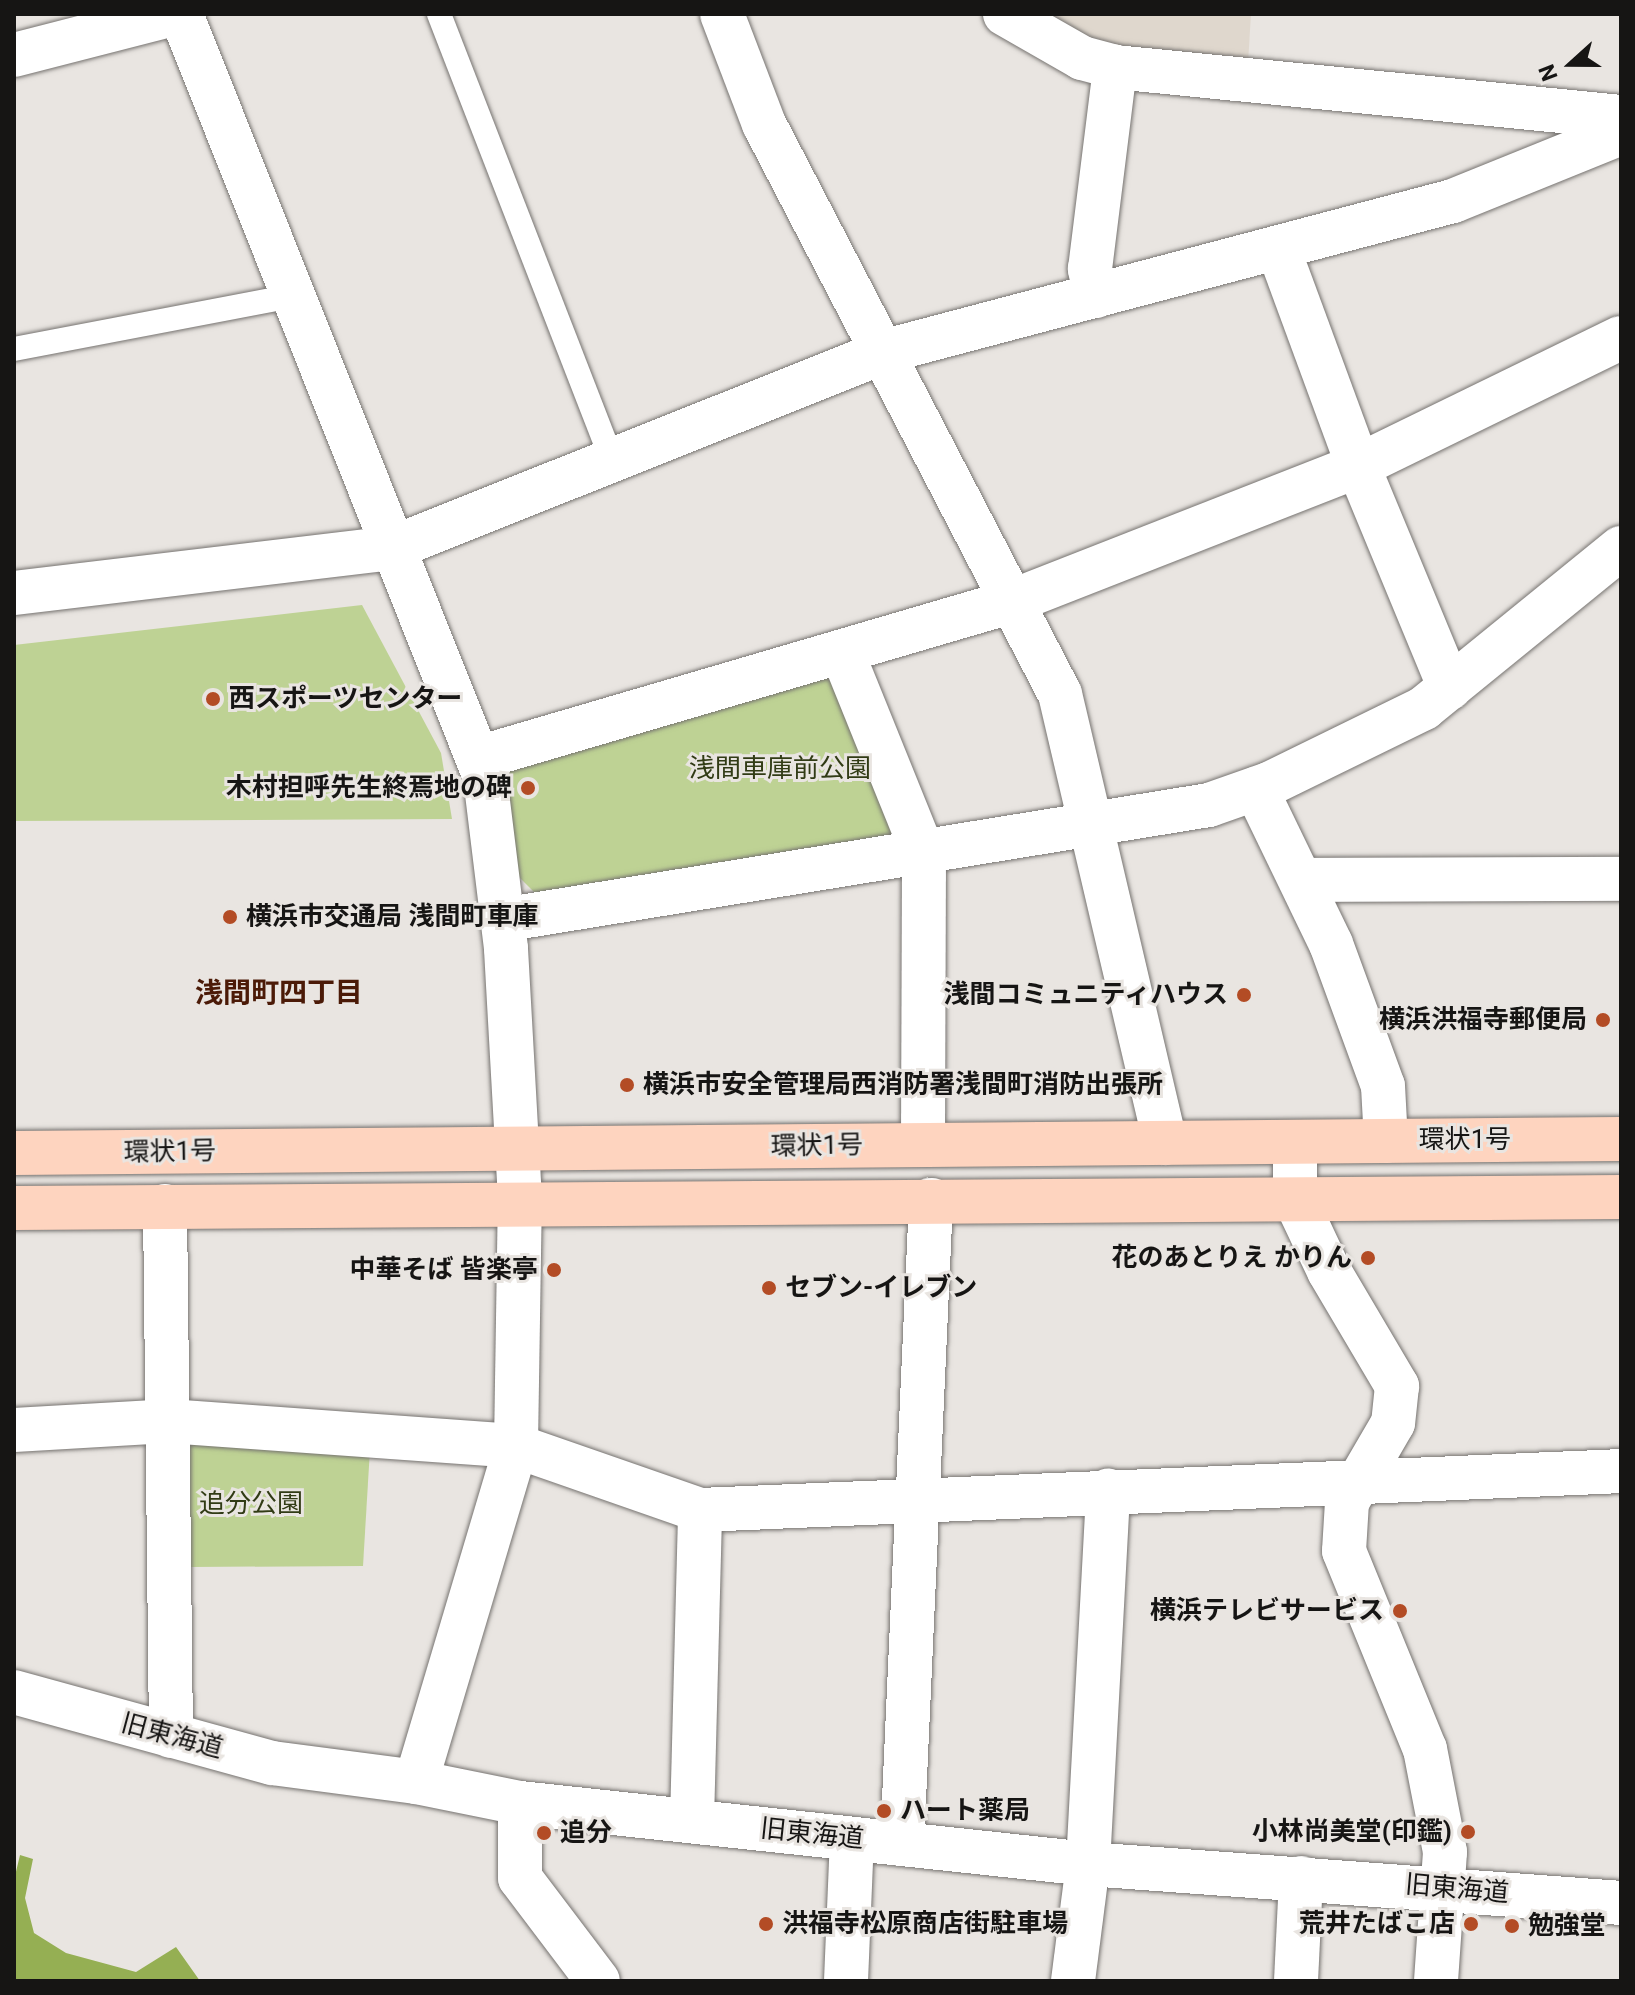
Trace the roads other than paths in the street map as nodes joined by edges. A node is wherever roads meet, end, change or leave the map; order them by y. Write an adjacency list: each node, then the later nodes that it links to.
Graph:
1 (174, 14): 6 (street)
2 (181, 14): 11 (street)
3 (439, 14): 16 (lane)
4 (722, 14): 15 (street)
5 (1005, 14): 7 (street)
6 (14, 55)
7 (1115, 67): 8 (street); 12 (street)
8 (1621, 117)
9 (1621, 133): 10 (street)
10 (1278, 248): 12 (street); 17 (street)
11 (292, 296): 14 (lane); 18 (street)
12 (1096, 296): 15 (street)
13 (1621, 338): 17 (street)
14 (14, 349)
15 (886, 351): 16 (street); 21 (street)
16 (612, 461): 18 (street)
17 (1358, 466): 21 (street); 23 (street)
18 (392, 548): 20 (street); 24 (street)
19 (1617, 564): 23 (street)
20 (14, 593)
21 (1013, 601): 22 (street); 26 (street)
22 (842, 652): 24 (street); 27 (street)
23 (1450, 688): 25 (street)
24 (478, 758): 30 (street)
25 (1256, 789): 26 (street); 29 (street)
26 (1090, 828): 27 (street); 34 (street)
27 (924, 855): 30 (street); 35 (street)
28 (1621, 879): 29 (street)
29 (1301, 880): 32 (street)
30 (502, 920): 36 (street)
31 (1621, 1139): 32 (main road, 環状1号)
32 (1386, 1141): 33 (main road, 環状1号)
33 (1295, 1142): 34 (main road, 環状1号); 39 (street)
34 (1165, 1143): 35 (main road, 環状1号)
35 (923, 1145): 36 (main road, 環状1号)
36 (516, 1148): 37 (main road, 環状1号); 41 (street)
37 (14, 1153)
38 (1621, 1197): 39 (main road, 環状1号)
39 (1295, 1199): 40 (main road, 環状1号); 48 (street)
40 (931, 1200): 41 (main road, 環状1号); 50 (street)
41 (520, 1202): 42 (main road, 環状1号); 46 (street)
42 (165, 1206): 43 (main road, 環状1号); 44 (street)
43 (14, 1208)
44 (168, 1421): 45 (street); 46 (street); 53 (street)
45 (14, 1430)
46 (516, 1446): 51 (street); 54 (street)
47 (1621, 1471): 48 (street)
48 (1358, 1483): 49 (street); 61 (street)
49 (1108, 1491): 50 (street); 59 (street)
50 (916, 1500): 51 (street); 58 (street)
51 (700, 1510): 56 (street)
52 (14, 1692): 53 (street, 旧東海道)
53 (171, 1736): 54 (street, 旧東海道)
54 (416, 1782): 55 (street, 旧東海道)
55 (520, 1803): 56 (street, 旧東海道); 63 (street)
56 (692, 1821): 57 (street, 旧東海道)
57 (852, 1839): 58 (street, 旧東海道); 64 (street)
58 (902, 1844): 59 (street, 旧東海道)
59 (1088, 1864): 60 (street, 旧東海道); 65 (street)
60 (1301, 1878): 61 (street, 旧東海道); 66 (street)
61 (1442, 1887): 62 (street, 旧東海道); 67 (street)
62 (1621, 1903)
63 (598, 1981)
64 (846, 1981)
65 (1073, 1981)
66 (1296, 1981)
67 (1436, 1981)

